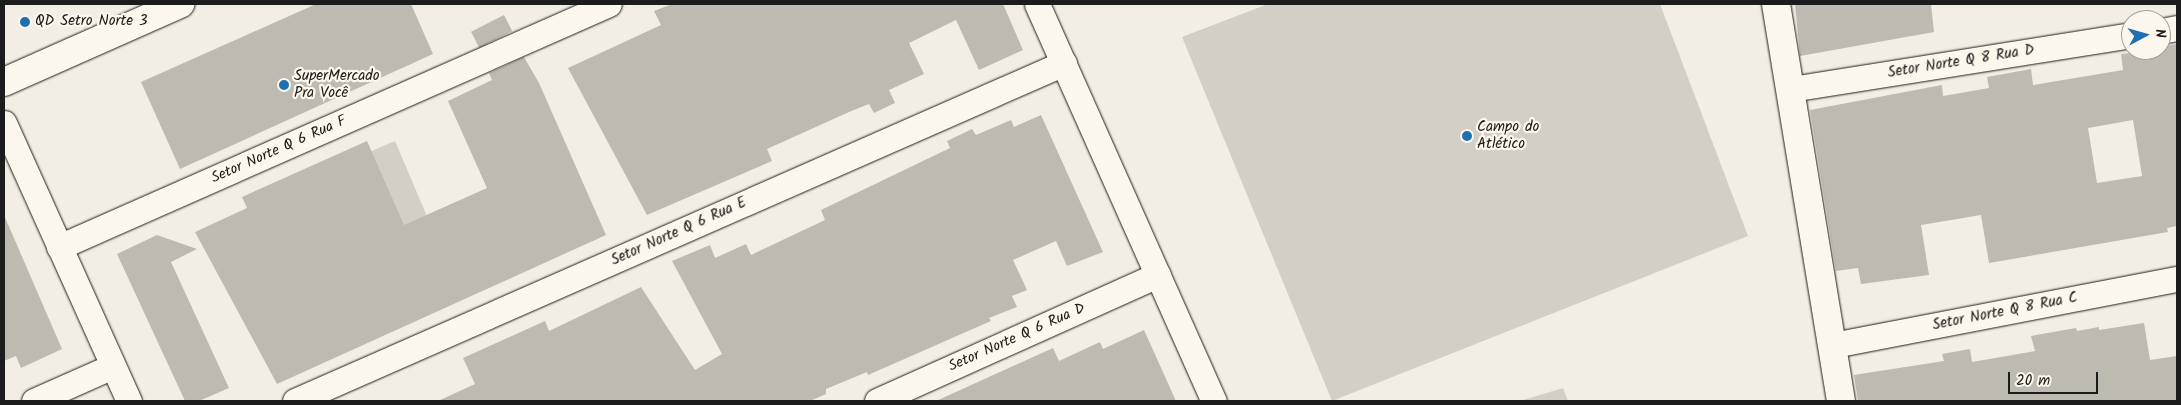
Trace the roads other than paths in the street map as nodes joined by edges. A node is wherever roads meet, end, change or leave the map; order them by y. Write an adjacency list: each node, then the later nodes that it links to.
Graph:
1 (180, 4): 7 (street)
2 (609, 4): 10 (street, Setor Norte Q 6 Rua F)
3 (1037, 4): 6 (street)
4 (1776, 4): 8 (street)
5 (2121, 37): 8 (street, Setor Norte Q 8 Rua D)
6 (1064, 63): 11 (street); 17 (street, Setor Norte Q 6 Rua E)
7 (4, 82)
8 (1791, 89): 13 (street)
9 (4, 123): 10 (street)
10 (59, 247): 14 (street)
11 (1158, 275): 18 (street, Setor Norte Q 6 Rua D); 19 (street)
12 (2177, 279): 13 (street, Setor Norte Q 8 Rua C)
13 (1833, 345): 20 (street)
14 (113, 366): 15 (street); 16 (street)
15 (34, 401)
16 (129, 401)
17 (294, 401)
18 (877, 401)
19 (1214, 401)
20 (1841, 401)

